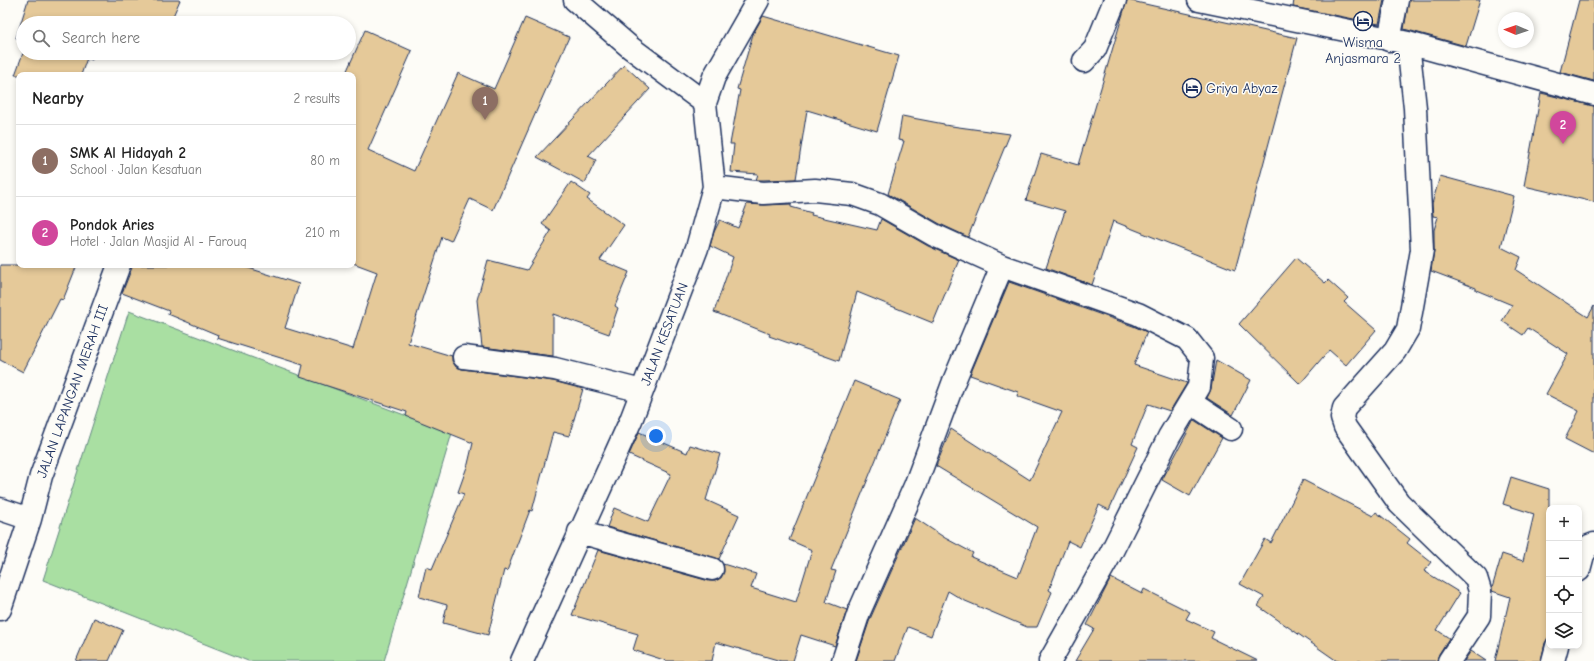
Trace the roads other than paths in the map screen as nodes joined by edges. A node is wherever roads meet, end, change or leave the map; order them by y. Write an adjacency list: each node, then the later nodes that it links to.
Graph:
1 (575, 0): 9 (street)
2 (758, 0): 9 (street, JALAN KESATUAN)
3 (1114, 0): 7 (street)
4 (1199, 0): 6 (street)
5 (1397, 0): 6 (street)
6 (1398, 42): 8 (street); 28 (street)
7 (1084, 61)
8 (1594, 94)
9 (705, 103): 10 (street, JALAN KESATUAN)
10 (714, 187): 11 (street); 14 (street, JALAN KESATUAN)
11 (1002, 266): 15 (street); 26 (street)
12 (118, 268): 18 (street, JALAN LAPANGAN MERAH III)
13 (464, 357): 14 (street)
14 (642, 391): 19 (street, JALAN KESATUAN)
15 (1190, 402): 16 (street); 27 (street)
16 (1231, 429)
17 (0, 509): 18 (street)
18 (30, 519): 23 (street, JALAN LAPANGAN MERAH III)
19 (579, 532): 22 (street); 25 (street, JALAN KESATUAN)
20 (1594, 544): 21 (street)
21 (1582, 561)
22 (712, 569)
23 (0, 609)
24 (1556, 649): 29 (street)
25 (522, 661)
26 (844, 661)
27 (1050, 661)
28 (1449, 661)
29 (1553, 661)

